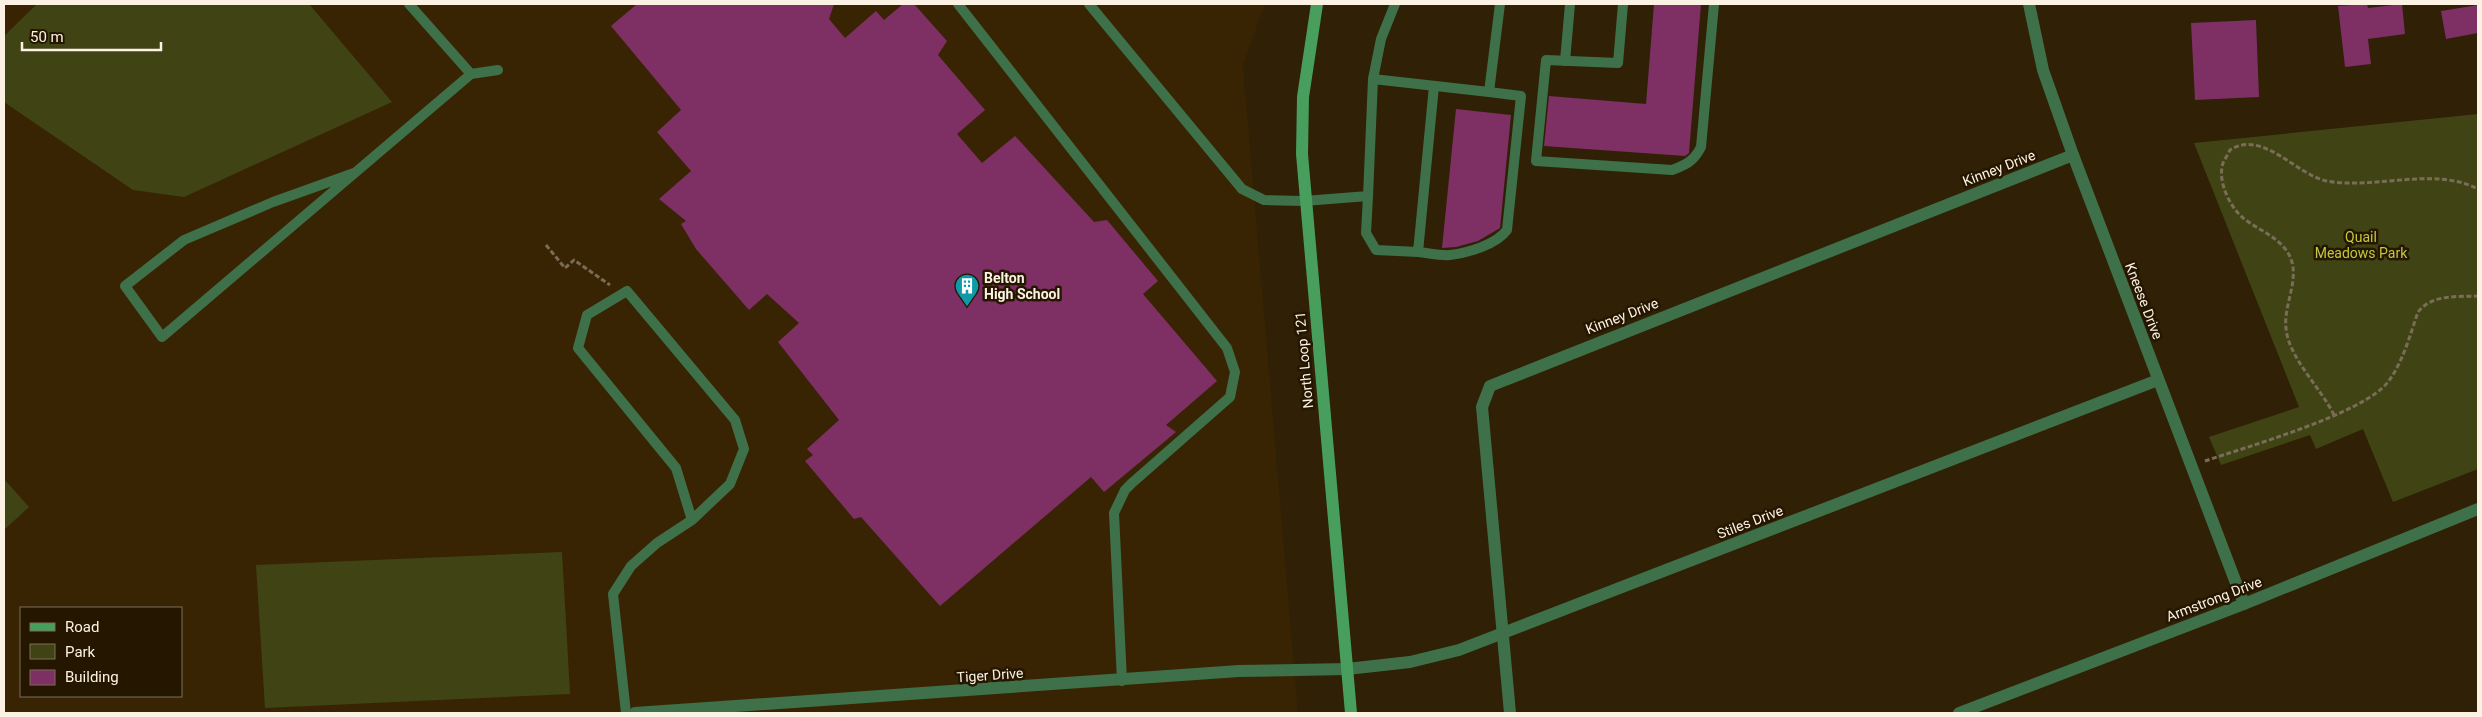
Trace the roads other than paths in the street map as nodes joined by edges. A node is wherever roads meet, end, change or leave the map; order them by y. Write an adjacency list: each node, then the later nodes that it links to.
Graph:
1 (409, 4): 13 (lane)
2 (958, 4): 28 (lane)
3 (1089, 4): 20 (lane)
4 (1317, 4): 20 (main road, North Loop 121)
5 (1395, 4): 14 (lane)
6 (1500, 4): 16 (lane)
7 (1570, 4): 11 (lane)
8 (1623, 4): 11 (lane)
9 (1714, 4): 11 (lane)
10 (2029, 4): 17 (street, Kneese Drive)
11 (1565, 61)
12 (498, 70): 13 (lane)
13 (471, 74): 18 (lane)
14 (1373, 79): 15 (lane); 19 (lane)
15 (1434, 86): 16 (lane); 21 (lane)
16 (1489, 92): 21 (lane)
17 (2074, 155): 22 (street, Kneese Drive); 26 (street, Kinney Drive)
18 (354, 173): 18 (lane)
19 (1368, 196): 20 (lane); 21 (lane)
20 (1304, 201): 27 (main road, North Loop 121)
21 (1418, 252)
22 (2158, 380): 25 (street, Kneese Drive); 26 (street, Stiles Drive)
23 (2478, 509): 25 (street, Armstrong Drive)
24 (692, 520): 24 (lane); 30 (lane)
25 (2244, 604): 34 (street, Armstrong Drive)
26 (1504, 632): 27 (street, Stiles Drive); 33 (street, Kinney Drive)
27 (1347, 669): 28 (street, Tiger Drive); 32 (main road, North Loop 121)
28 (1122, 680): 29 (street, Tiger Drive)
29 (749, 710): 31 (street, Tiger Drive)
30 (626, 713)
31 (635, 713)
32 (1351, 713)
33 (1510, 713)
34 (1959, 713)

